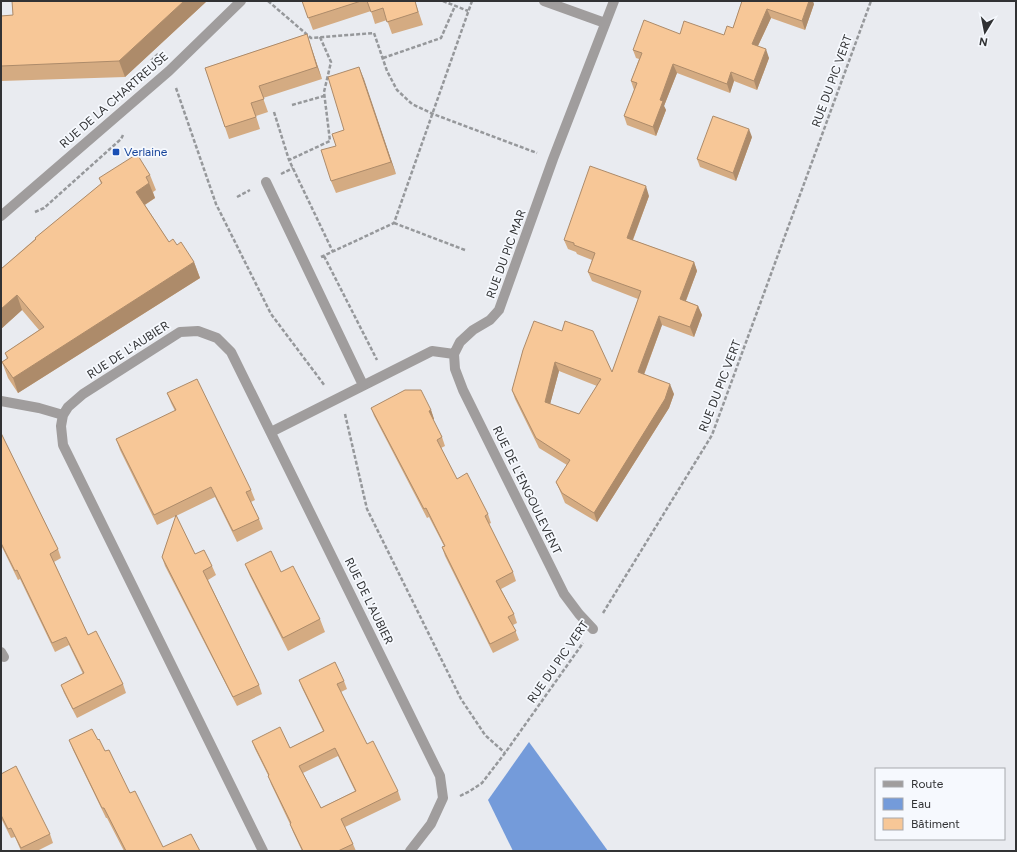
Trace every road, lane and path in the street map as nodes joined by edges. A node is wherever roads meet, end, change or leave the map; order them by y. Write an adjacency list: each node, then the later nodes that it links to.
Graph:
1 (241, 1): 20 (street, RUE DE LA CHARTREUSE)
2 (268, 1): 11 (path)
3 (443, 1): 8 (path)
4 (472, 1): 9 (path)
5 (544, 1): 10 (street)
6 (614, 1): 10 (street, RUE DU PIC MAR)
7 (871, 1): 32 (path, RUE DU PIC VERT)
8 (455, 6): 9 (path); 12 (path)
9 (468, 11): 16 (path)
10 (605, 24): 17 (street, RUE DU PIC MAR)
11 (320, 37): 12 (path); 13 (path)
12 (383, 58): 16 (path)
13 (324, 96): 14 (path); 18 (path)
14 (292, 105)
15 (274, 112): 18 (path)
16 (433, 114): 17 (path); 21 (path)
17 (553, 159): 26 (street, RUE DU PIC MAR)
18 (289, 160): 23 (path)
19 (266, 182): 25 (street)
20 (1, 216)
21 (394, 223): 22 (path); 23 (path)
22 (465, 250)
23 (333, 252): 24 (path)
24 (324, 256): 25 (path); 27 (path)
25 (306, 265): 28 (street)
26 (454, 354): 27 (street); 32 (street, RUE DE L'ENGOULEVENT)
27 (384, 375): 28 (street)
28 (363, 385): 31 (street)
29 (1, 401): 30 (street)
30 (63, 415): 31 (street, RUE DE L'AUBIER); 34 (street)
31 (271, 432): 33 (street, RUE DE L'AUBIER)
32 (593, 629): 33 (path, RUE DU PIC VERT)
33 (443, 798): 35 (street)
34 (263, 851)
35 (410, 851)

